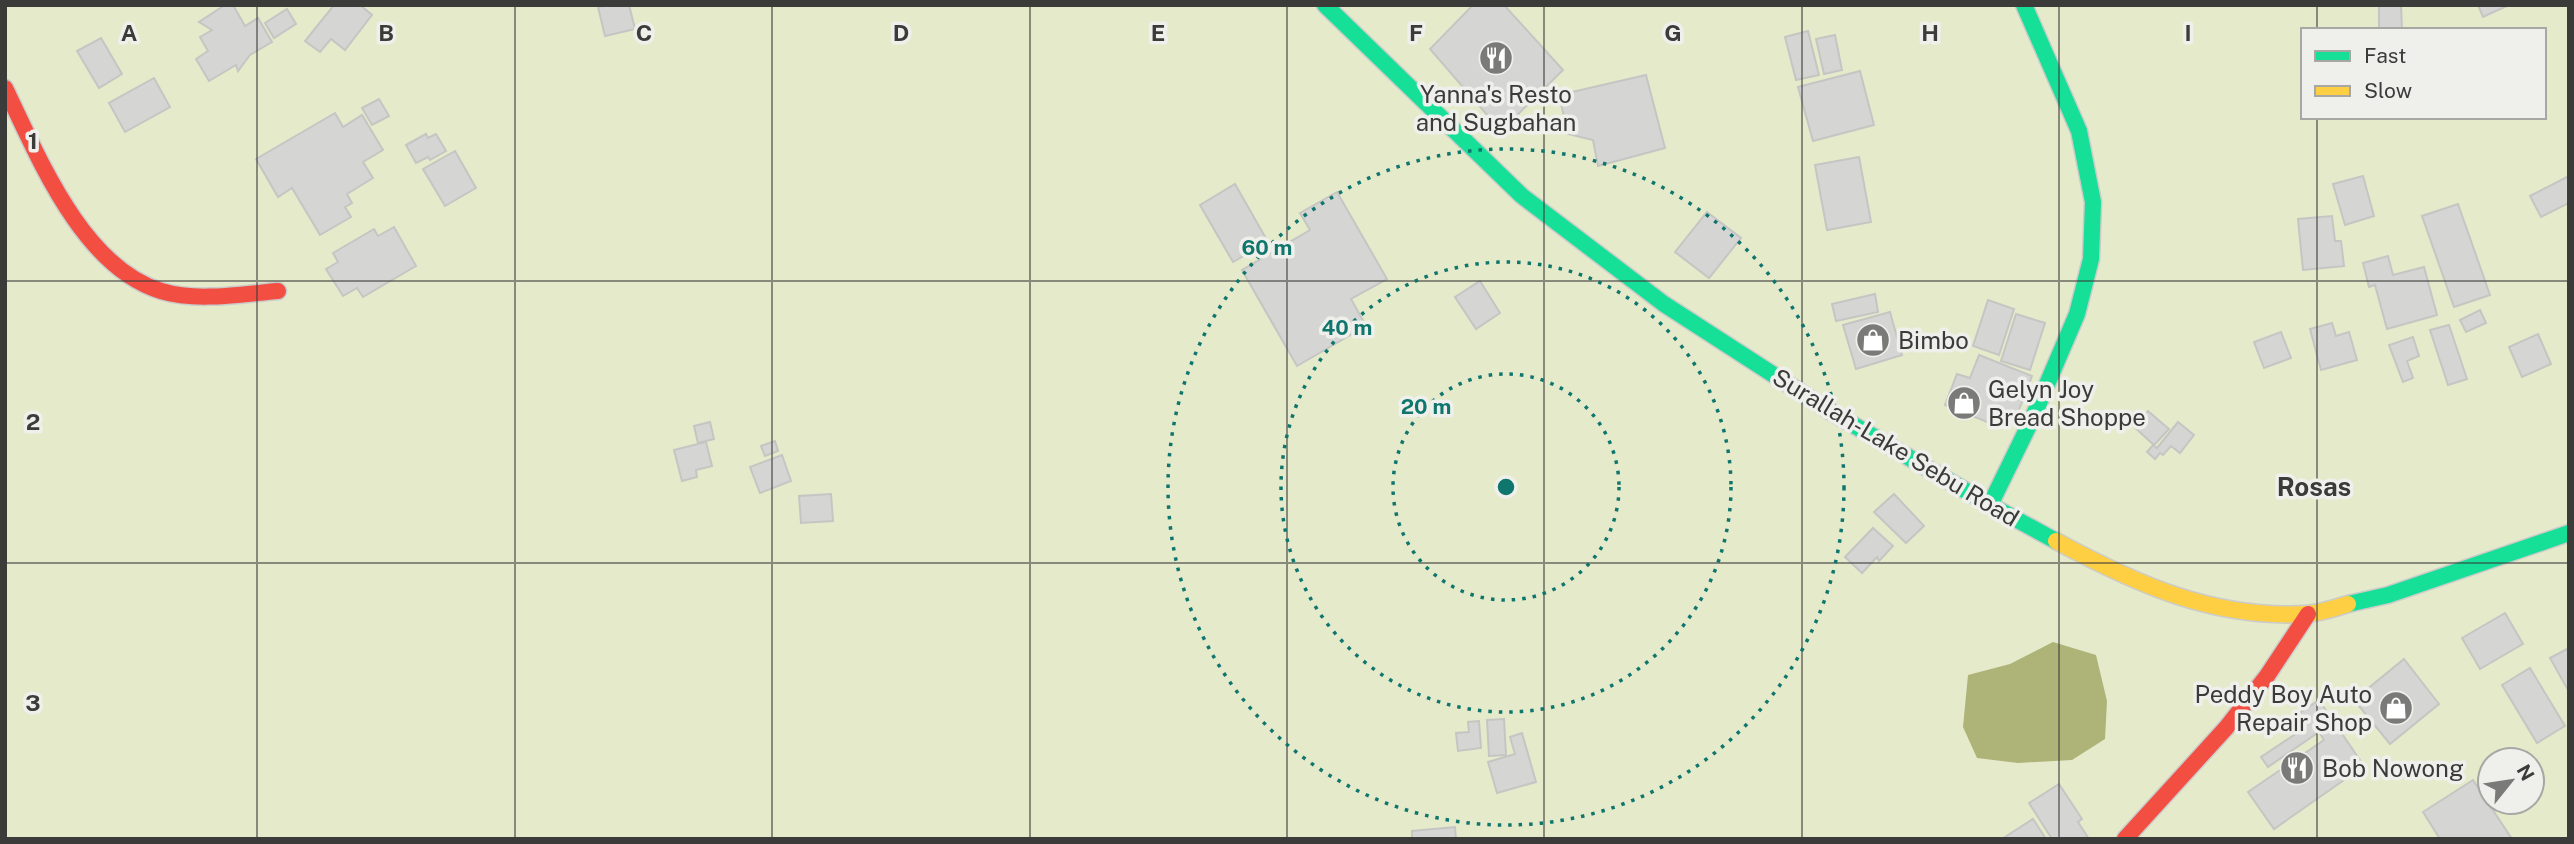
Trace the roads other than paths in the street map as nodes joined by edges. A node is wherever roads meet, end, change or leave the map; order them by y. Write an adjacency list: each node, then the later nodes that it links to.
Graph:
1 (1325, 5): 5 (main road, Surallah-Lake Sebu Road)
2 (2024, 5): 5 (main road)
3 (5, 88): 4 (main road)
4 (278, 292)
5 (1990, 506): 7 (main road, Surallah-Lake Sebu Road)
6 (2569, 533): 7 (main road, Surallah-Lake Sebu Road)
7 (2308, 614): 8 (main road)
8 (2125, 839)

